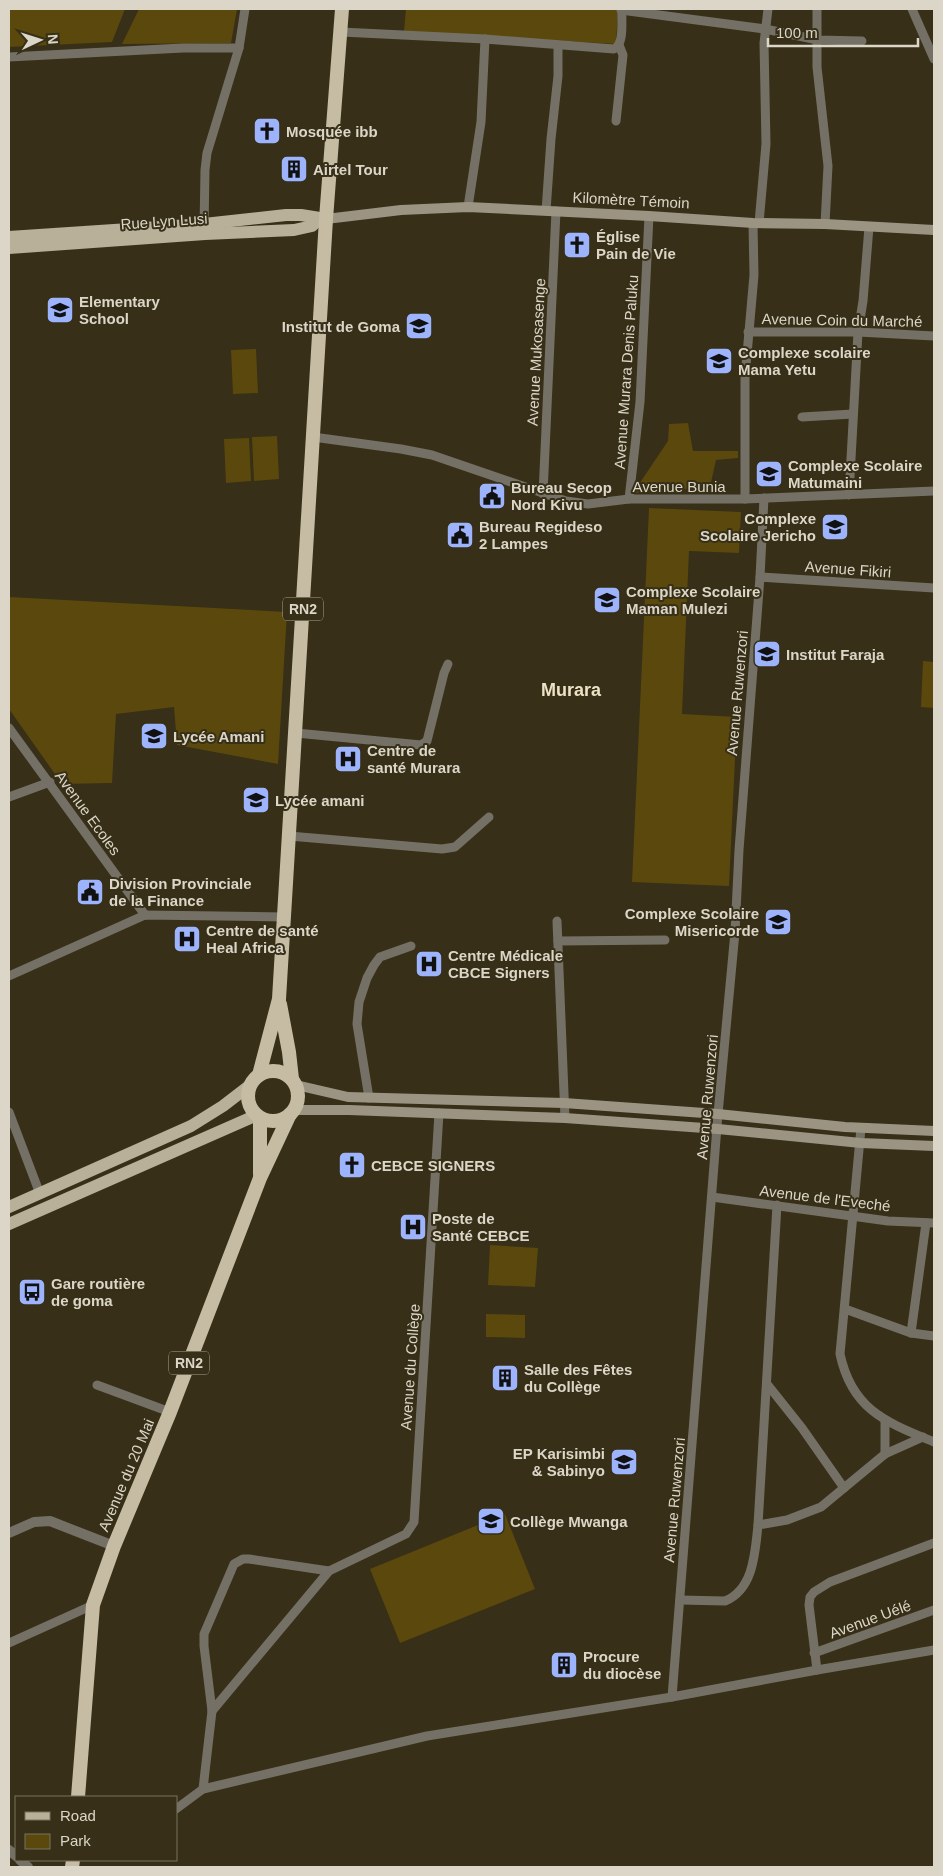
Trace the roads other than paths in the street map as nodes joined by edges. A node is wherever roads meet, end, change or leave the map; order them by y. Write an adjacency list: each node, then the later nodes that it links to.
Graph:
1 (245, 9): 14 (street)
2 (342, 9): 8 (highway, RN2)
3 (622, 9): 7 (street); 13 (street)
4 (768, 9): 7 (street)
5 (817, 9): 10 (street)
6 (912, 9): 16 (street)
7 (764, 29): 10 (street); 22 (street)
8 (340, 32): 9 (street); 21 (highway, RN2)
9 (485, 39): 12 (street); 18 (street)
10 (818, 40): 11 (street); 23 (street)
11 (862, 41)
12 (558, 45): 13 (street); 19 (street, Avenue Mukosasenge)
13 (619, 45): 17 (street)
14 (239, 48): 15 (street); 25 (street)
15 (9, 57)
16 (934, 59)
17 (616, 121)
18 (468, 207): 19 (main road, Kilomètre Témoin); 21 (main road, Kilomètre Témoin)
19 (551, 211): 20 (main road, Kilomètre Témoin); 36 (street, Avenue Mukosasenge)
20 (649, 216): 22 (main road, Kilomètre Témoin); 40 (street, Avenue Murara Denis Paluku)
21 (323, 219): 25 (main road, Rue Lyn Lusi); 34 (highway, RN2)
22 (756, 223): 23 (main road, Kilomètre Témoin); 29 (street)
23 (825, 224): 24 (main road, Kilomètre Témoin)
24 (869, 227): 26 (main road, Kilomètre Témoin); 30 (street)
25 (204, 229): 27 (main road, Rue Lyn Lusi); 28 (main road, Rue Lyn Lusi)
26 (934, 230)
27 (9, 237)
28 (9, 248)
29 (748, 332): 30 (street, Avenue Coin du Marché); 39 (street)
30 (858, 332): 31 (street, Avenue Coin du Marché); 32 (street)
31 (934, 336)
32 (853, 414): 33 (street); 37 (street)
33 (802, 417)
34 (313, 437): 36 (street, Avenue Bunia); 45 (highway, RN2)
35 (934, 491): 37 (street, Avenue Bunia)
36 (543, 494): 40 (street, Avenue Bunia)
37 (849, 495): 38 (street, Avenue Bunia)
38 (764, 498): 39 (street, Avenue Bunia); 41 (street, Avenue Ruwenzori)
39 (745, 499): 40 (street, Avenue Bunia)
40 (629, 500)
41 (760, 577): 42 (street, Avenue Fikiri); 67 (street, Avenue Ruwenzori)
42 (934, 588)
43 (448, 664): 45 (street)
44 (9, 728): 46 (street, Avenue Ecoles)
45 (296, 733): 49 (highway, RN2)
46 (50, 782): 47 (street); 50 (street, Avenue Ecoles)
47 (9, 797)
48 (489, 817): 49 (street)
49 (289, 836): 51 (highway, RN2)
50 (145, 915): 51 (street); 56 (street)
51 (284, 917): 57 (highway, RN2)
52 (557, 921): 53 (street)
53 (558, 940): 54 (street); 62 (street)
54 (664, 940)
55 (411, 946): 61 (street)
56 (9, 976)
57 (279, 999): 58 (highway, RN2); 59 (highway, RN2)
58 (259, 1075): 59 (highway); 60 (highway, RN2)
59 (294, 1082): 61 (main road); 65 (highway, RN2)
60 (249, 1086): 68 (highway, RN2); 77 (main road)
61 (369, 1098): 62 (main road)
62 (564, 1103): 63 (main road); 69 (street)
63 (600, 1107): 67 (main road); 70 (main road)
64 (9, 1112): 77 (street)
65 (292, 1112): 66 (main road); 68 (highway); 76 (highway, RN2)
66 (440, 1113): 69 (main road); 99 (street, Avenue du Collège)
67 (718, 1114): 71 (main road); 72 (street, Avenue Ruwenzori)
68 (258, 1116): 76 (highway, RN2); 83 (main road)
69 (565, 1118): 70 (main road)
70 (600, 1121): 72 (main road)
71 (862, 1128): 73 (main road); 74 (street)
72 (718, 1129): 74 (main road); 78 (street, Avenue Ruwenzori)
73 (934, 1131)
74 (861, 1143): 75 (main road); 81 (street)
75 (934, 1146)
76 (260, 1178): 89 (highway, Avenue du 20 Mai / RN2)
77 (40, 1194): 80 (main road)
78 (712, 1197): 79 (street, Avenue de l'Eveché); 100 (street, Avenue Ruwenzori)
79 (777, 1205): 81 (street, Avenue de l'Eveché); 87 (street)
80 (9, 1207)
81 (854, 1215): 82 (street, Avenue de l'Eveché); 84 (street)
82 (930, 1223): 85 (street)
83 (9, 1224)
84 (845, 1310): 85 (street); 90 (street)
85 (911, 1333): 86 (street)
86 (934, 1336)
87 (767, 1384): 94 (street); 95 (street)
88 (97, 1385): 89 (street)
89 (170, 1412): 98 (highway, Avenue du 20 Mai / RN2)
90 (885, 1420): 91 (street); 93 (street)
91 (923, 1437): 92 (street); 93 (street)
92 (934, 1442)
93 (885, 1454): 94 (street)
94 (844, 1488): 95 (street)
95 (758, 1525): 100 (street)
96 (9, 1533): 98 (street)
97 (934, 1543): 105 (street)
98 (114, 1546): 101 (highway, Avenue du 20 Mai / RN2)
99 (329, 1571): 108 (street); 108 (street)
100 (680, 1600): 107 (street, Avenue Ruwenzori)
101 (93, 1605): 103 (street); 110 (highway, Avenue du 20 Mai / RN2)
102 (934, 1610): 105 (street, Avenue Uélé)
103 (9, 1643)
104 (934, 1650): 106 (street)
105 (814, 1653): 106 (street)
106 (816, 1670): 107 (street)
107 (672, 1697): 109 (street)
108 (212, 1711): 109 (street)
109 (203, 1789): 111 (street)
110 (78, 1796)
111 (178, 1808)

